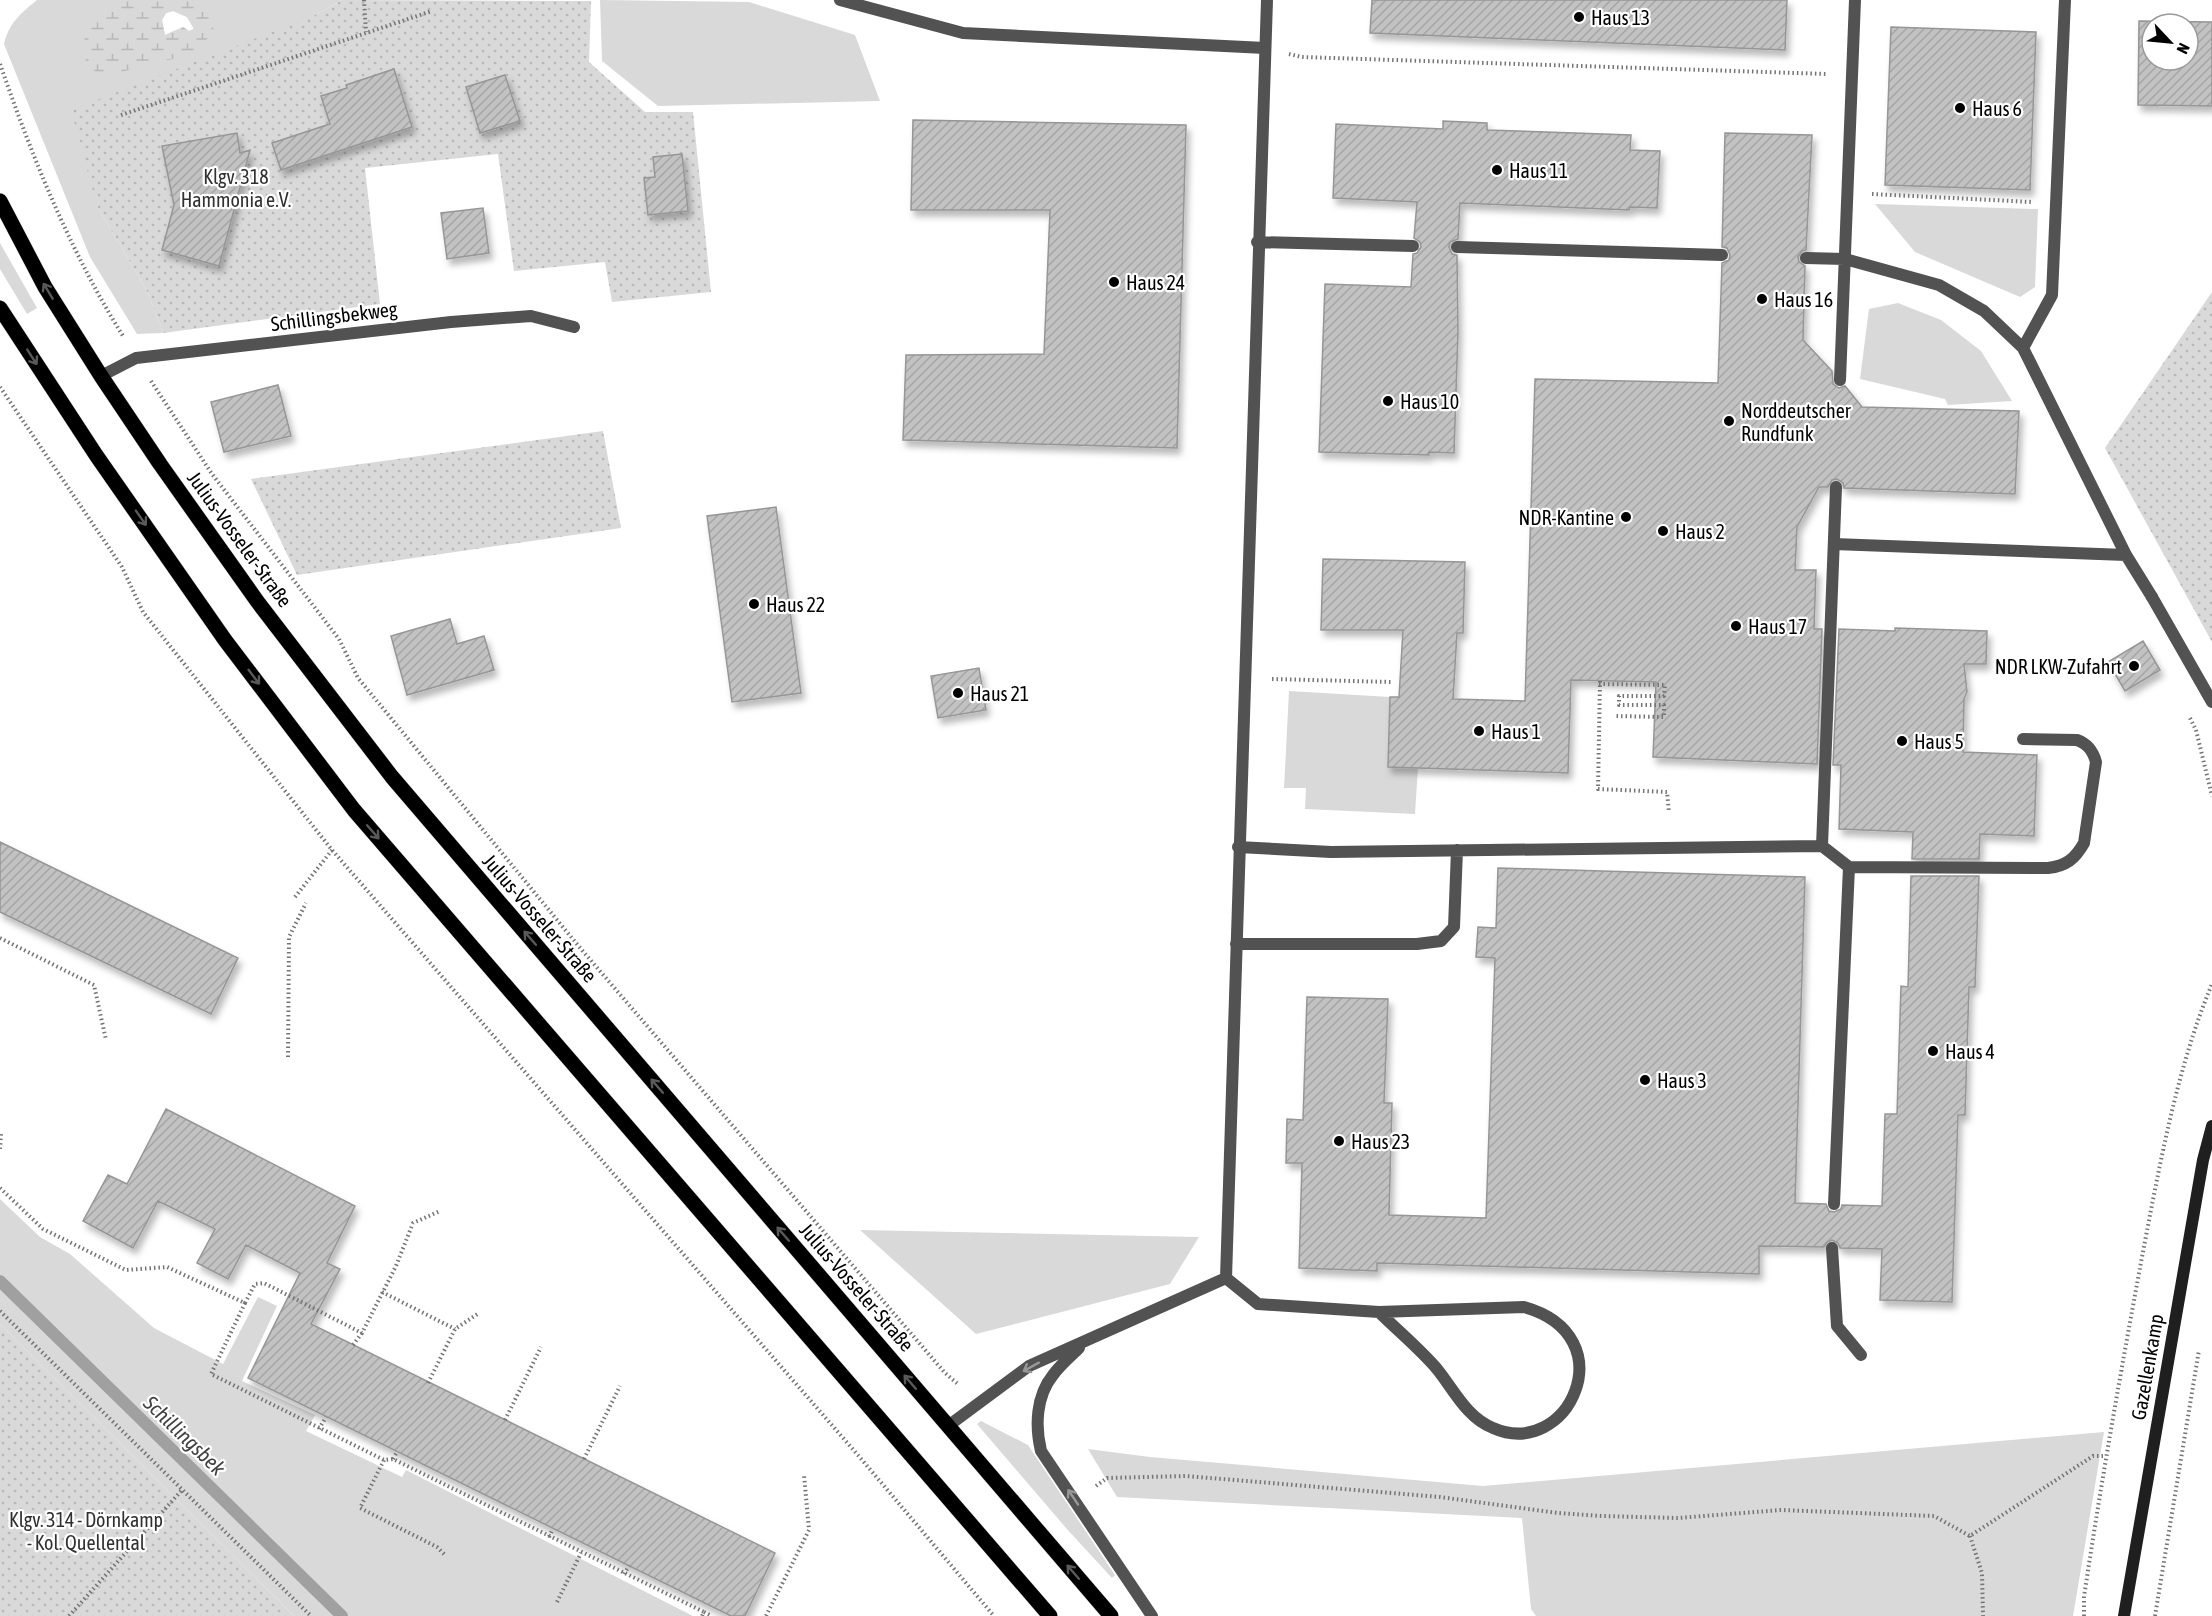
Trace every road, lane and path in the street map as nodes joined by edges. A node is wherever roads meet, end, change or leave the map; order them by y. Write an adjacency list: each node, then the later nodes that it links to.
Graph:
1 (364, 0): 9 (path)
2 (840, 0): 8 (street)
3 (878, 0): 8 (street)
4 (1266, 0): 10 (street)
5 (1855, 0): 12 (street)
6 (2065, 0): 16 (street)
7 (432, 11): 9 (path)
8 (901, 17): 10 (street)
9 (366, 32): 13 (path)
10 (1265, 48): 12 (path); 17 (street)
11 (0, 64): 26 (path)
12 (1852, 75): 14 (street)
13 (121, 115)
14 (1847, 192): 16 (path); 22 (street)
15 (0, 201): 27 (main road, Julius-Vosseler-Straße, one-way to 15)
16 (2056, 203): 25 (street)
17 (1257, 242): 18 (street); 33 (street)
18 (1413, 246)
19 (1457, 248): 20 (street)
20 (1722, 255)
21 (1806, 258): 22 (street)
22 (1845, 259): 25 (street); 28 (street)
23 (0, 308): 102 (main road, one-way to 102)
24 (574, 327): 26 (street, Schillingsbekweg)
25 (2023, 348): 32 (street)
26 (136, 358): 27 (street, Schillingsbekweg); 71 (path)
27 (101, 376): 76 (main road, Julius-Vosseler-Straße, one-way to 27)
28 (1840, 380)
29 (0, 387): 41 (path)
30 (1836, 487): 31 (street)
31 (1834, 544): 32 (street); 40 (street)
32 (2126, 555): 35 (street)
33 (1244, 678): 34 (path); 39 (street)
34 (1392, 682)
35 (2212, 702)
36 (1614, 716): 38 (path)
37 (2023, 739): 43 (street)
38 (1669, 812)
39 (1238, 846): 42 (street); 47 (street)
40 (1822, 846): 42 (street); 43 (street)
41 (332, 850): 44 (path); 101 (path)
42 (1457, 850): 47 (street)
43 (1849, 867): 55 (street)
44 (295, 897)
45 (306, 903): 50 (path)
46 (0, 938): 49 (path)
47 (1236, 944): 58 (street)
48 (2212, 984): 79 (path)
49 (106, 1040)
50 (288, 1057)
51 (2212, 1126): 107 (street, Gazellenkamp)
52 (1, 1133): 53 (path)
53 (0, 1149)
54 (0, 1188): 60 (path)
55 (1834, 1204)
56 (440, 1211): 59 (path)
57 (1832, 1248): 70 (street)
58 (1226, 1278): 62 (street); 66 (street)
59 (382, 1292): 64 (path); 65 (path)
60 (245, 1303): 65 (path); 77 (path)
61 (0, 1311): 84 (path)
62 (1379, 1312): 62 (street)
63 (479, 1313): 64 (path)
64 (455, 1329): 72 (path)
65 (362, 1333): 68 (path)
66 (1084, 1343): 76 (street, one-way to 76); 87 (street, one-way to 66)
67 (2200, 1345): 108 (path)
68 (353, 1346)
69 (541, 1347): 75 (path)
70 (1861, 1355)
71 (945, 1372)
72 (429, 1383)
73 (620, 1386): 81 (path)
74 (326, 1417): 77 (path)
75 (505, 1420)
76 (948, 1426): 103 (main road, Julius-Vosseler-Straße, one-way to 76)
77 (319, 1429): 82 (path)
78 (398, 1452): 80 (path)
79 (2105, 1456): 90 (path); 106 (path)
80 (393, 1459): 82 (path); 86 (path)
81 (584, 1459)
82 (384, 1460): 92 (path)
83 (804, 1475): 100 (path)
84 (182, 1490): 98 (path); 99 (path)
85 (476, 1491): 86 (path)
86 (473, 1498): 89 (path)
87 (1075, 1501): 90 (path); 104 (street)
88 (553, 1529): 89 (path)
89 (549, 1536): 91 (path)
90 (1970, 1536): 105 (path)
91 (581, 1553): 94 (path); 95 (path)
92 (446, 1556)
93 (629, 1566): 94 (path)
94 (624, 1574): 97 (path)
95 (557, 1602)
96 (711, 1606): 97 (path)
97 (707, 1614)
98 (69, 1616)
99 (311, 1616)
100 (766, 1616)
101 (994, 1616)
102 (1050, 1616)
103 (1112, 1616)
104 (1152, 1616)
105 (1983, 1616)
106 (2085, 1616)
107 (2124, 1616)
108 (2155, 1616)

